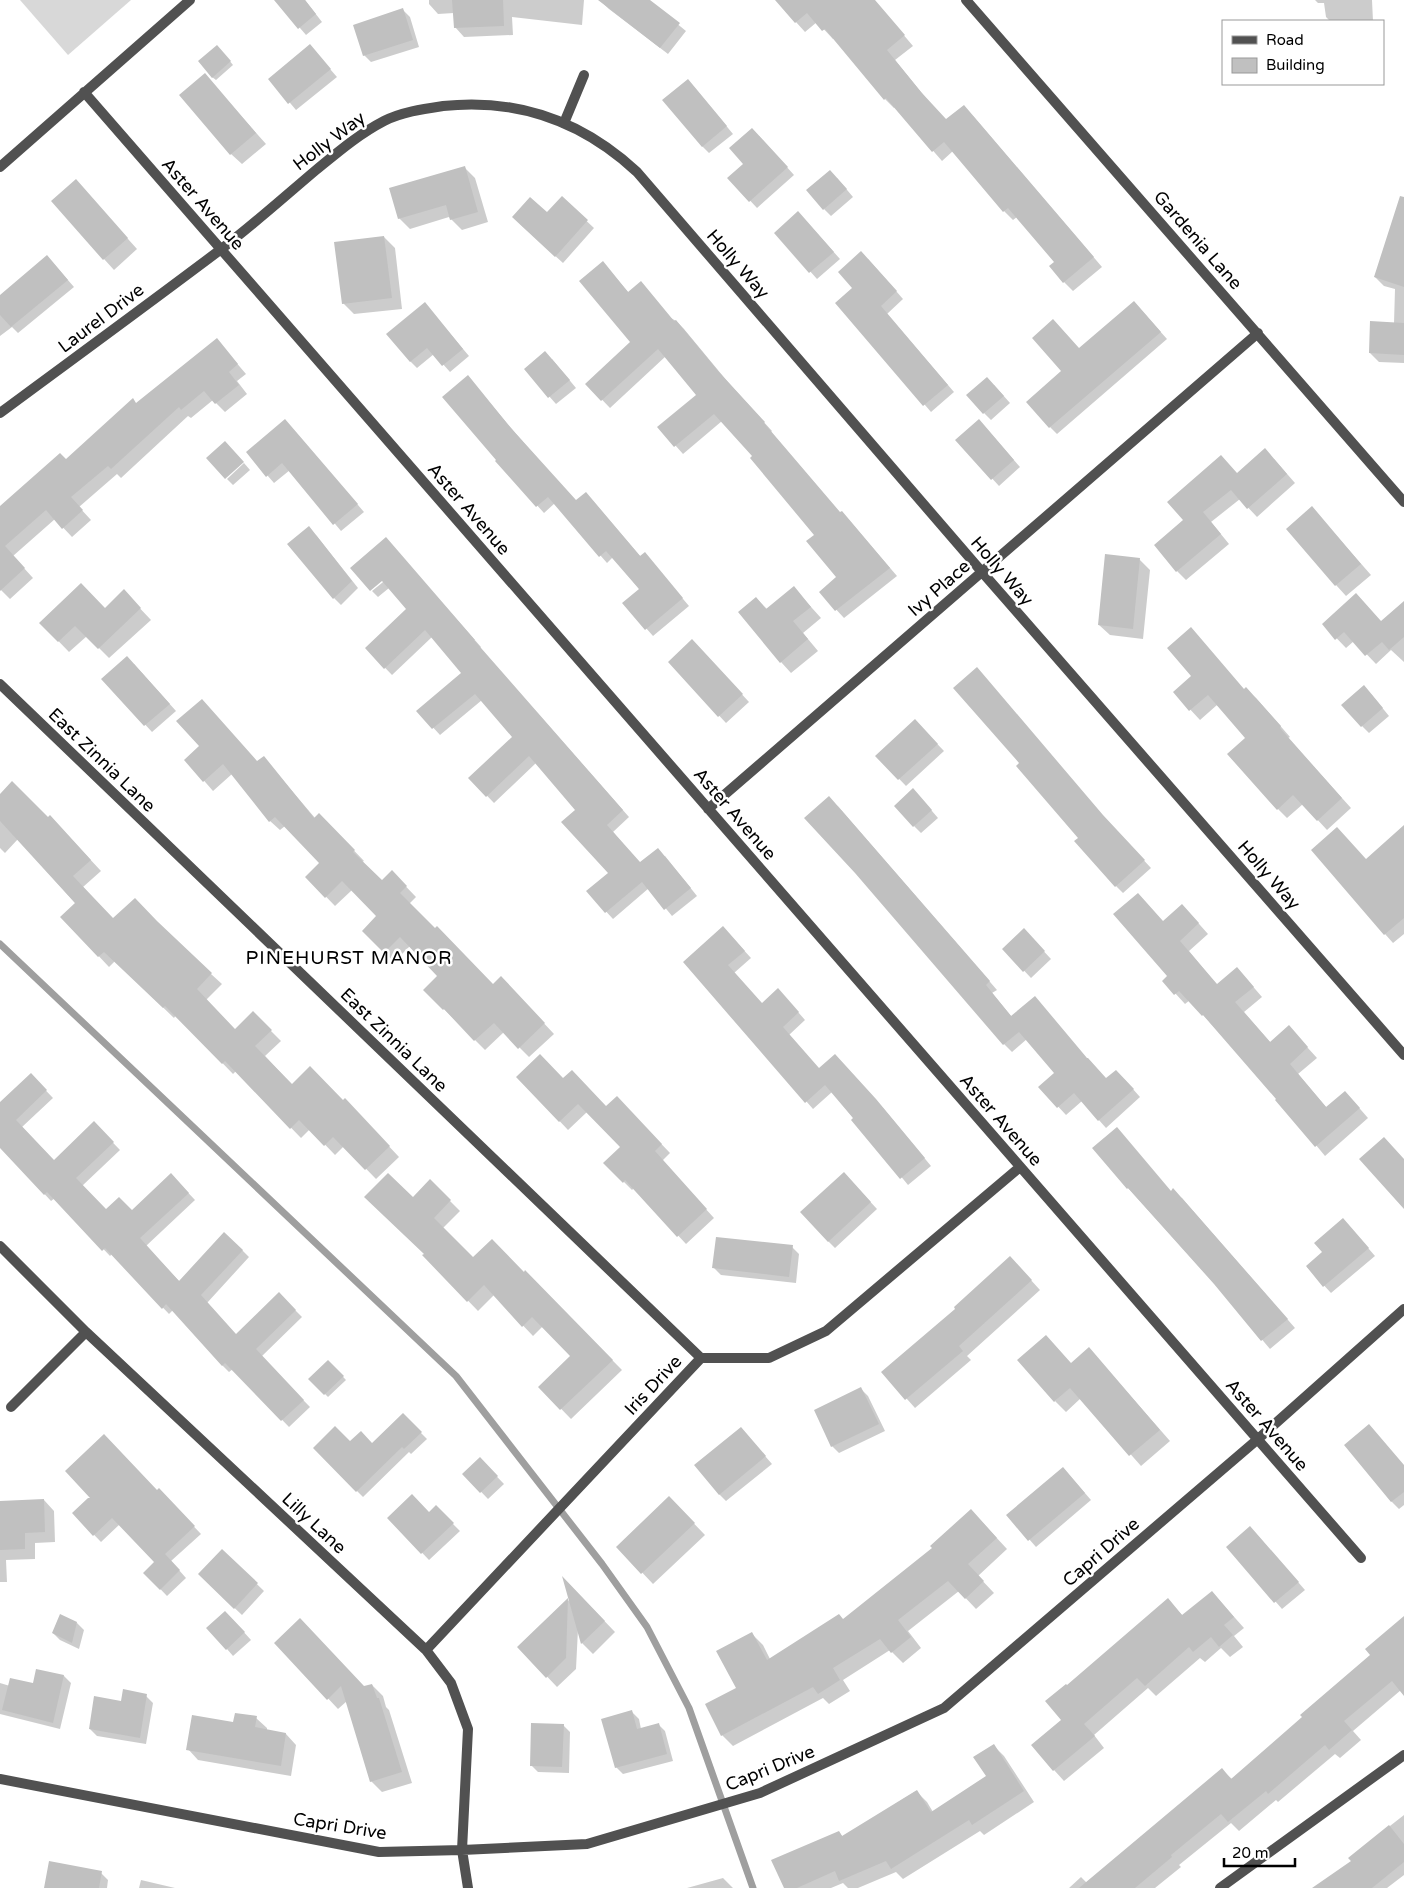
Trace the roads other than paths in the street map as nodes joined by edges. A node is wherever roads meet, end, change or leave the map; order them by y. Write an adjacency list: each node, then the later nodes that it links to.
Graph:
1 (190, 0): 4 (street)
2 (966, 0): 8 (street, Gardenia Lane)
3 (584, 76): 5 (street)
4 (84, 92): 6 (street); 7 (street, Aster Avenue)
5 (564, 123): 7 (street, Holly Way); 11 (street, Holly Way)
6 (0, 167)
7 (221, 249): 9 (street, Laurel Drive); 13 (street, Aster Avenue)
8 (1258, 333): 10 (street, Gardenia Lane); 11 (street, Ivy Place)
9 (0, 413)
10 (1404, 502)
11 (982, 572): 13 (street, Ivy Place); 14 (street, Holly Way)
12 (0, 684): 19 (street, East Zinnia Lane)
13 (708, 809): 15 (street, Aster Avenue)
14 (1404, 1055)
15 (1020, 1167): 19 (street, Iris Drive); 21 (street, Aster Avenue)
16 (0, 1246): 18 (street, Lilly Lane)
17 (1404, 1309): 21 (street, Capri Drive)
18 (86, 1332): 20 (street); 23 (street, Lilly Lane)
19 (701, 1358): 23 (street, Iris Drive)
20 (11, 1407)
21 (1258, 1440): 22 (street, Aster Avenue); 26 (street, Capri Drive)
22 (1361, 1558)
23 (426, 1650): 26 (street, Lilly Lane)
24 (1404, 1755): 28 (street)
25 (0, 1779): 26 (street, Capri Drive)
26 (462, 1850): 27 (street, Lilly Lane)
27 (468, 1888)
28 (1220, 1888)

